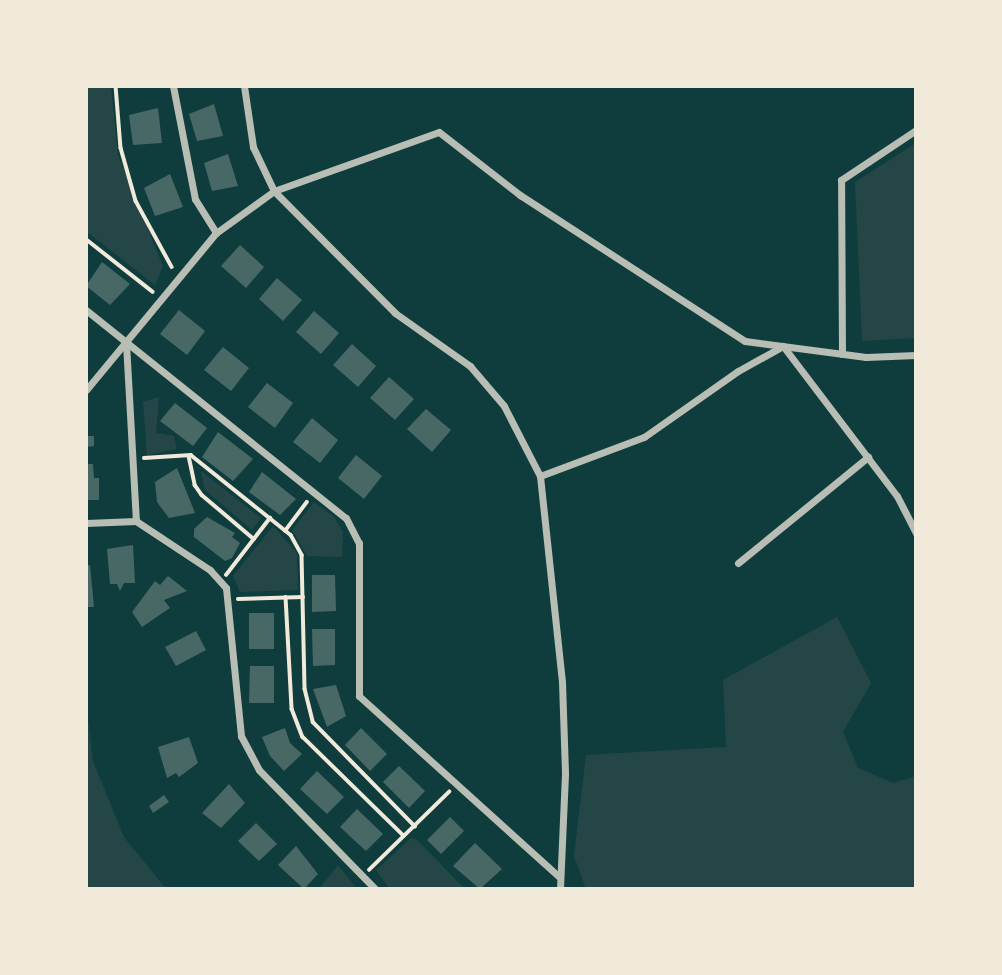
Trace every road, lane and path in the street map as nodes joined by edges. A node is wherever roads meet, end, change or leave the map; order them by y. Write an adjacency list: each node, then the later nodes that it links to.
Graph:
1 (116, 86): 8 (path)
2 (173, 86): 6 (street)
3 (244, 86): 5 (street)
4 (916, 130): 13 (street)
5 (274, 191): 6 (street); 12 (street); 19 (street)
6 (216, 233): 8 (street)
7 (86, 239): 9 (path)
8 (179, 278): 9 (street)
9 (162, 299): 11 (street)
10 (86, 310): 11 (street)
11 (126, 342): 15 (street); 18 (street); 20 (street)
12 (783, 346): 13 (street); 17 (street); 19 (street)
13 (842, 354): 14 (street)
14 (916, 355)
15 (86, 390)
16 (189, 455): 18 (path); 21 (path); 26 (path)
17 (868, 457): 25 (street); 27 (street)
18 (132, 460): 22 (street)
19 (540, 476): 36 (street)
20 (314, 493): 24 (path); 32 (street)
21 (270, 518): 24 (path); 26 (path)
22 (136, 521): 23 (street); 28 (street)
23 (86, 523)
24 (285, 531): 30 (path)
25 (916, 533)
26 (254, 539): 28 (path)
27 (738, 563)
28 (221, 582): 31 (street)
29 (286, 597): 30 (path); 31 (path); 34 (path)
30 (303, 597): 33 (path)
31 (229, 599): 35 (street)
32 (457, 785): 33 (path); 36 (street)
33 (415, 826): 34 (path)
34 (404, 836): 35 (path)
35 (362, 876): 37 (street)
36 (559, 877): 38 (street)
37 (375, 889)
38 (560, 889)

